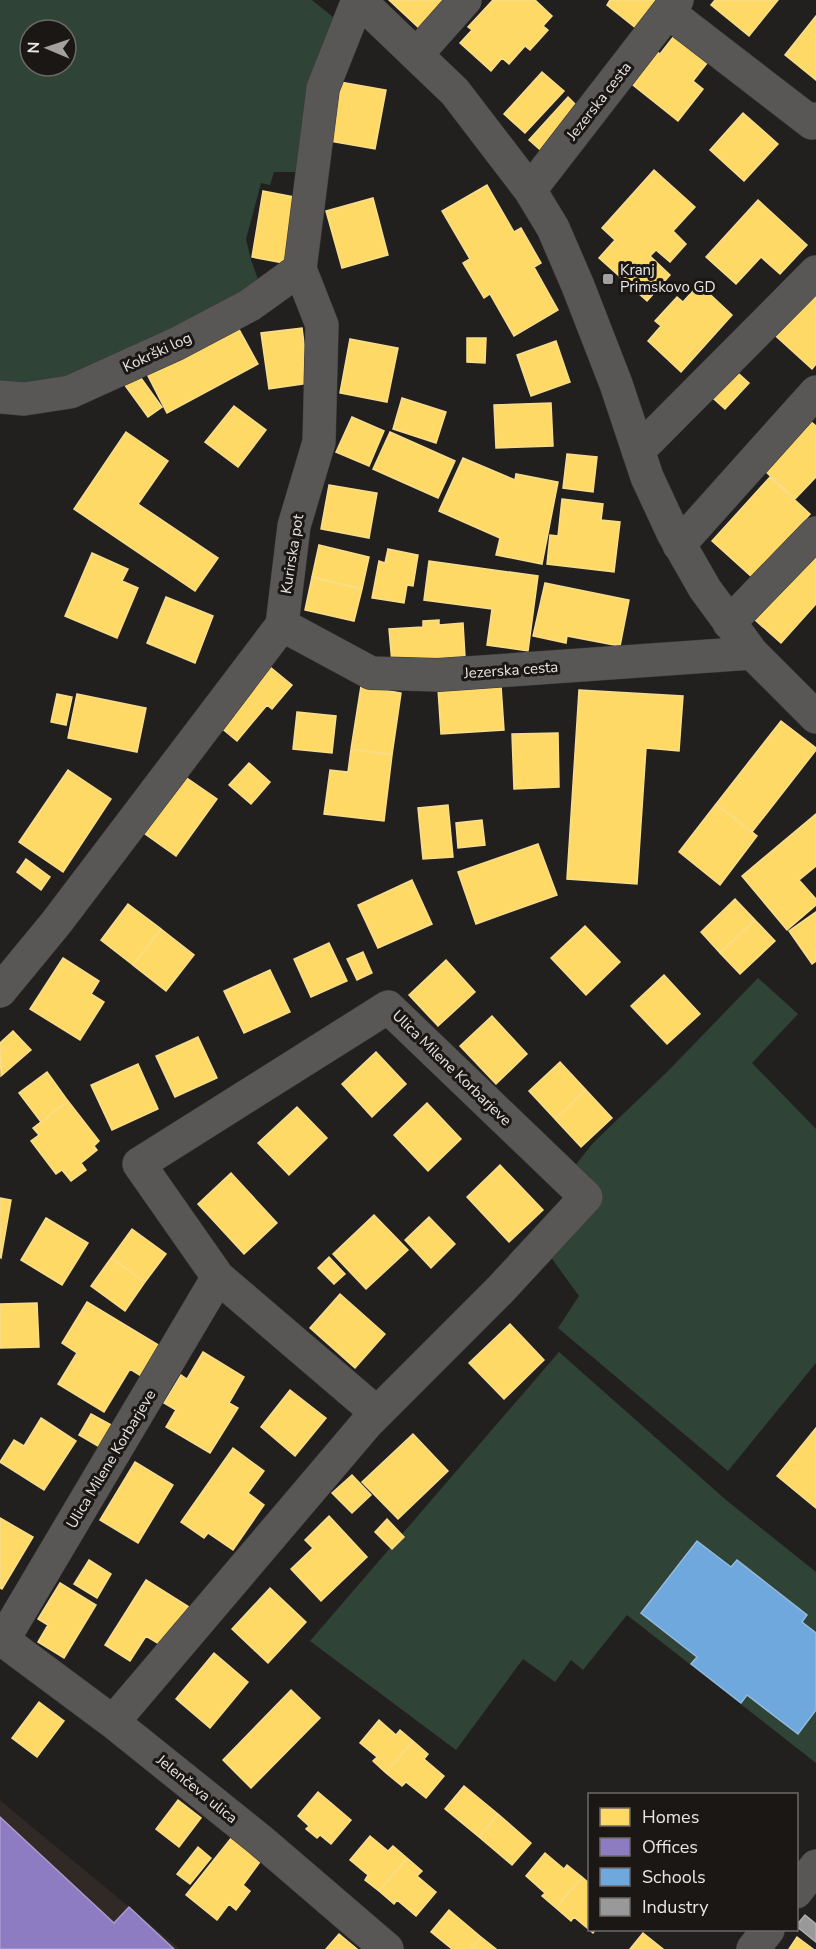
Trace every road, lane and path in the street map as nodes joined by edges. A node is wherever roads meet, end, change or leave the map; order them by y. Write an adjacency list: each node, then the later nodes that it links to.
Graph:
1 (358, 0): 4 (street); 7 (street, Kurirska pot)
2 (465, 0): 4 (street)
3 (672, 6): 5 (street, Jezerska cesta); 6 (street, Jezerska cesta)
4 (417, 54): 6 (street)
5 (816, 118)
6 (530, 190): 11 (street)
7 (300, 268): 10 (street, Kokrški log); 15 (street, Kurirska pot)
8 (816, 272): 11 (street)
9 (816, 392): 13 (street)
10 (0, 397)
11 (638, 451): 13 (street)
12 (816, 533): 14 (street)
13 (679, 545): 14 (street)
14 (729, 623): 16 (street)
15 (282, 625): 16 (street, Jezerska cesta); 18 (street)
16 (752, 653): 17 (street)
17 (816, 717)
18 (0, 991)
19 (218, 1277): 20 (street, Ulica Milene Korbarjeve); 20 (street, Ulica Milene Korbarjeve); 21 (street, Ulica Milene Korbarjeve)
20 (377, 1413): 22 (street, Ulica Milene Korbarjeve)
21 (1, 1639): 22 (street, Jelenčeva ulica)
22 (113, 1722): 26 (street, Jelenčeva ulica)
23 (816, 1866): 24 (street)
24 (798, 1889)
25 (766, 1931): 27 (street)
26 (387, 1949)
27 (753, 1949)

